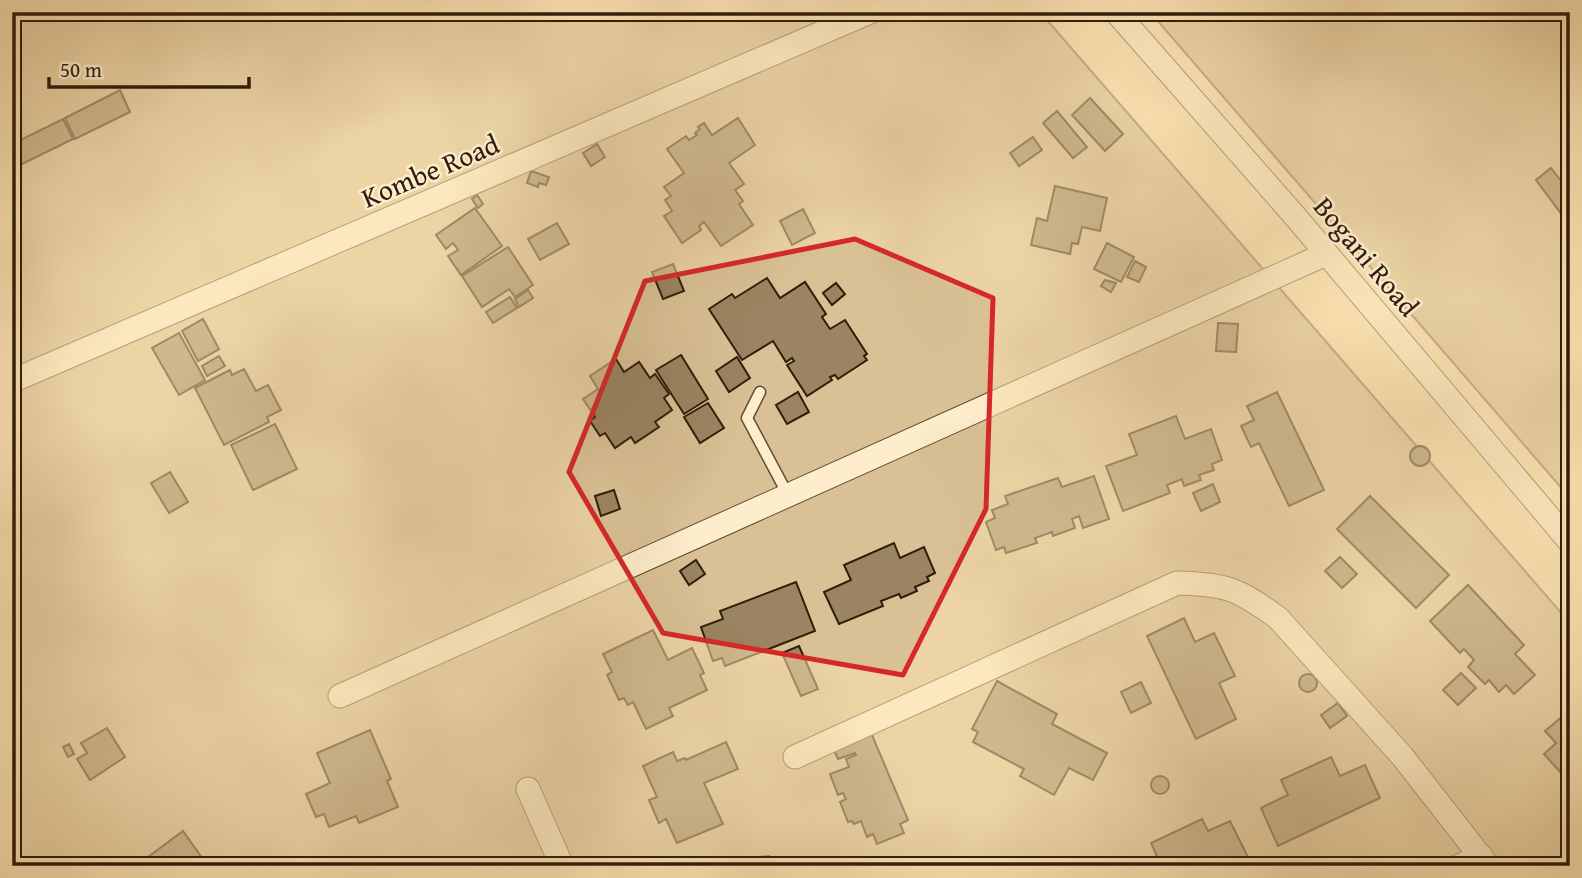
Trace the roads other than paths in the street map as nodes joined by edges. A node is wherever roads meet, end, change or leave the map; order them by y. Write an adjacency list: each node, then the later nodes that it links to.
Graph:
1 (870, 12): 4 (street, Kombe Road)
2 (1116, 12): 3 (street, Bogani Road)
3 (1326, 254): 6 (street); 7 (street, Bogani Road)
4 (12, 381)
5 (760, 392): 6 (lane)
6 (788, 495): 8 (street)
7 (1570, 541)
8 (340, 696)
9 (795, 757): 11 (street)
10 (528, 789): 12 (street)
11 (1485, 861): 13 (street)
12 (562, 866)
13 (1460, 866)

